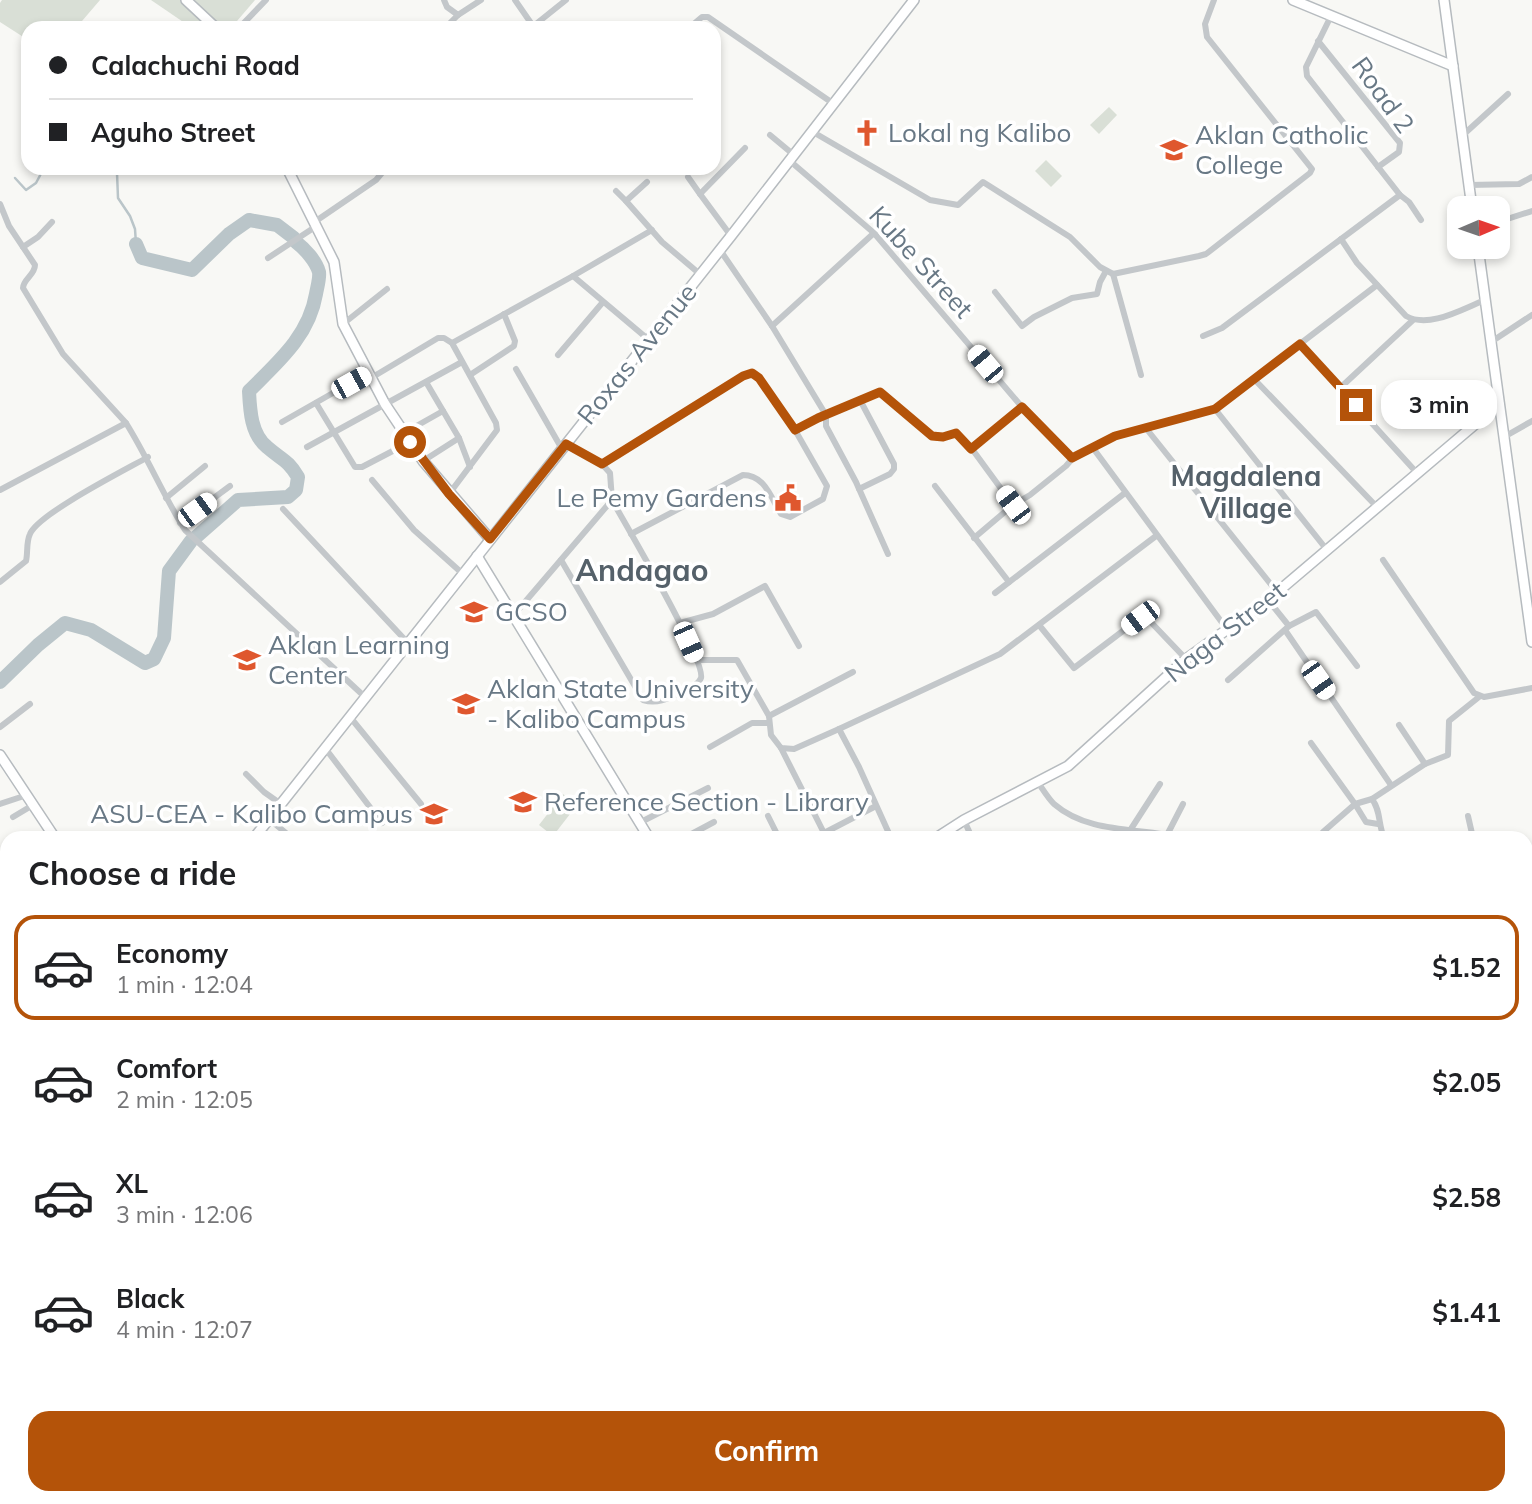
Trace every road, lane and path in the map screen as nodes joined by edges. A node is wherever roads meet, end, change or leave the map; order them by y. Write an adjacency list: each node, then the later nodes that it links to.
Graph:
1 (186, 0): 13 (street)
2 (266, 0): 14 (street)
3 (444, 0): 11 (street)
4 (481, 0): 11 (street)
5 (516, 0): 16 (street)
6 (566, 0): 17 (street)
7 (914, 0): 24 (street, Roxas Avenue)
8 (1214, 0): 59 (street)
9 (1293, 0): 12 (street)
10 (1444, 0): 22 (street)
11 (458, 15): 15 (street)
12 (1331, 16): 21 (street); 22 (street)
13 (208, 21)
14 (246, 21)
15 (452, 21)
16 (528, 21)
17 (540, 21)
18 (696, 21): 19 (street)
19 (714, 21)
20 (721, 26): 24 (street)
21 (1318, 41): 30 (street); 30 (street, Road 2)
22 (1453, 66): 27 (street)
23 (1508, 94): 27 (street)
24 (834, 104): 25 (street, Roxas Avenue)
25 (813, 132): 29 (street, Roxas Avenue); 59 (street)
26 (770, 135): 29 (street, Kube Street)
27 (1463, 135): 38 (street)
28 (745, 148): 31 (street)
29 (792, 158): 52 (street, Kube Street); 53 (street, Roxas Avenue)
30 (1378, 167): 41 (street)
31 (721, 173)
32 (290, 175): 50 (street)
33 (380, 175): 50 (street)
34 (719, 175): 40 (street)
35 (688, 177): 40 (street)
36 (1532, 177): 38 (street)
37 (647, 182): 43 (street)
38 (1469, 185): 42 (street)
39 (616, 191): 43 (street)
40 (700, 194): 53 (street)
41 (1400, 195): 48 (street); 54 (street)
42 (1470, 196)
43 (626, 201): 51 (street)
44 (0, 204): 46 (street)
45 (1532, 211): 47 (street)
46 (2, 216): 55 (street)
47 (1510, 218)
48 (1421, 220)
49 (52, 222): 55 (street)
50 (314, 225): 57 (street); 70 (street)
51 (652, 230): 60 (street); 61 (street)
52 (874, 233): 71 (street); 90 (street, Kube Street)
53 (732, 236): 56 (street, Roxas Avenue)
54 (1341, 239): 62 (street); 72 (street)
55 (23, 247): 96 (street)
56 (720, 250): 60 (street, Roxas Avenue); 71 (street)
57 (268, 258)
58 (1480, 259): 65 (street)
59 (1109, 273): 64 (street); 80 (street)
60 (701, 275): 73 (street, Roxas Avenue)
61 (573, 276): 66 (street); 67 (street)
62 (1377, 285): 69 (street); 76 (street)
63 (387, 289): 70 (street)
64 (995, 292)
65 (1485, 300): 69 (street); 74 (street)
66 (603, 302): 73 (street); 77 (street)
67 (504, 314): 75 (street); 81 (street)
68 (1532, 315): 74 (street)
69 (1413, 320): 85 (street)
70 (343, 324): 82 (street)
71 (772, 326): 93 (street)
72 (1203, 336)
73 (649, 340): 104 (street, Roxas Avenue)
74 (1491, 342): 89 (street)
75 (452, 343): 78 (street); 82 (street)
76 (1300, 344): 83 (street); 85 (street)
77 (558, 355)
78 (462, 362): 81 (street); 84 (street)
79 (516, 369): 104 (street)
80 (1141, 374)
81 (470, 375): 112 (street)
82 (370, 376): 87 (street); 88 (street)
83 (1254, 379): 91 (street); 124 (street)
84 (426, 382): 88 (street); 92 (street)
85 (1340, 388): 113 (street)
86 (860, 400): 93 (street); 106 (street); 117 (street)
87 (316, 402): 95 (street); 99 (street)
88 (385, 404): 99 (street); 101 (street)
89 (1499, 404): 100 (street); 113 (street, Naga Street)
90 (1022, 407): 106 (street); 108 (street, Kube Street)
91 (1215, 409): 97 (street); 131 (street)
92 (443, 411): 101 (street); 102 (street)
93 (826, 415): 98 (street); 117 (street)
94 (1532, 421): 100 (street)
95 (282, 422)
96 (126, 423): 107 (street); 118 (street)
97 (1145, 427): 105 (street); 139 (street)
98 (795, 430): 110 (street); 127 (street)
99 (334, 432): 101 (street); 103 (street)
100 (1504, 437): 147 (street)
101 (407, 438): 109 (street)
102 (459, 438): 109 (street); 112 (street)
103 (307, 447)
104 (564, 447): 110 (street); 130 (street, Roxas Avenue)
105 (1093, 448): 108 (street); 119 (street)
106 (971, 449): 123 (street)
107 (148, 457): 121 (street); 137 (street)
108 (1072, 458): 123 (street)
109 (423, 461): 120 (street)
110 (602, 464): 122 (street)
111 (205, 466): 121 (street)
112 (470, 467): 120 (street)
113 (1417, 473): 124 (street, Naga Street)
114 (372, 480): 136 (street)
115 (230, 486): 126 (street)
116 (935, 486): 129 (street)
117 (859, 489): 132 (street)
118 (0, 490)
119 (1125, 493): 128 (street); 138 (street)
120 (449, 494): 130 (street)
121 (166, 498): 126 (street)
122 (612, 500): 127 (street); 134 (street)
123 (1013, 505): 129 (street)
124 (1377, 507): 131 (street, Naga Street)
125 (284, 509): 148 (street)
126 (180, 523): 156 (street)
127 (631, 534): 143 (street)
128 (1156, 536): 144 (street); 145 (street)
129 (974, 538): 138 (street)
130 (490, 539): 133 (street, Roxas Avenue)
131 (1327, 550): 139 (street, Naga Street)
132 (888, 554)
133 (477, 556): 136 (street, Roxas Avenue); 142 (street)
134 (561, 560): 142 (street); 151 (street)
135 (1383, 560): 157 (street)
136 (463, 574): 148 (street, Roxas Avenue)
137 (0, 582)
138 (1009, 582): 140 (street)
139 (1277, 592): 141 (street, Naga Street)
140 (995, 593)
141 (1268, 600): 145 (street, Naga Street); 146 (street)
142 (513, 616): 190 (street)
143 (680, 623): 149 (street); 151 (street)
144 (1039, 625): 150 (street); 163 (street)
145 (1226, 628): 150 (street, Naga Street)
146 (1287, 628): 152 (street); 154 (street); 173 (street)
147 (1532, 642)
148 (408, 643): 156 (street, Roxas Avenue)
149 (799, 646)
150 (1186, 659): 171 (street, Naga Street)
151 (697, 660): 160 (street)
152 (1357, 666)
153 (853, 672): 160 (street)
154 (1228, 680)
155 (1532, 688): 157 (street)
156 (365, 697): 159 (street, Roxas Avenue)
157 (1479, 697): 169 (street)
158 (30, 704): 162 (street)
159 (350, 717): 166 (street, Roxas Avenue); 179 (street)
160 (769, 720): 165 (street); 167 (street)
161 (1399, 725): 169 (street)
162 (0, 727)
163 (839, 729): 167 (street); 183 (street)
164 (1311, 743): 181 (street)
165 (710, 747)
166 (325, 748): 178 (street, Roxas Avenue); 189 (street)
167 (781, 748): 199 (street)
168 (0, 755): 175 (street)
169 (1424, 764): 173 (street)
170 (247, 774): 178 (street)
171 (1037, 781): 188 (street, Naga Street); 204 (street)
172 (1160, 784): 205 (street)
173 (1391, 785): 176 (street)
174 (708, 788): 190 (street)
175 (27, 795): 177 (street); 182 (street)
176 (1372, 799): 181 (street); 192 (street)
177 (0, 804)
178 (281, 804): 187 (street, Roxas Avenue)
179 (421, 804)
180 (1184, 804): 206 (street)
181 (1355, 804): 192 (street); 207 (street)
182 (33, 805): 186 (street); 193 (street)
183 (876, 806): 200 (street); 201 (street)
184 (768, 816): 198 (street)
185 (1468, 816): 209 (street)
186 (13, 817)
187 (269, 819): 194 (street, Roxas Avenue); 195 (street)
188 (964, 820): 202 (street, Naga Street); 203 (street)
189 (382, 822)
190 (639, 822): 196 (street)
191 (714, 822): 197 (street)
192 (1378, 824): 208 (street)
193 (50, 831)
194 (260, 831)
195 (284, 831)
196 (645, 831)
197 (697, 831)
198 (776, 831)
199 (823, 831)
200 (828, 831)
201 (888, 831)
202 (947, 831)
203 (969, 831)
204 (1125, 831)
205 (1130, 831)
206 (1169, 831)
207 (1324, 831)
208 (1381, 831)
209 (1471, 831)

